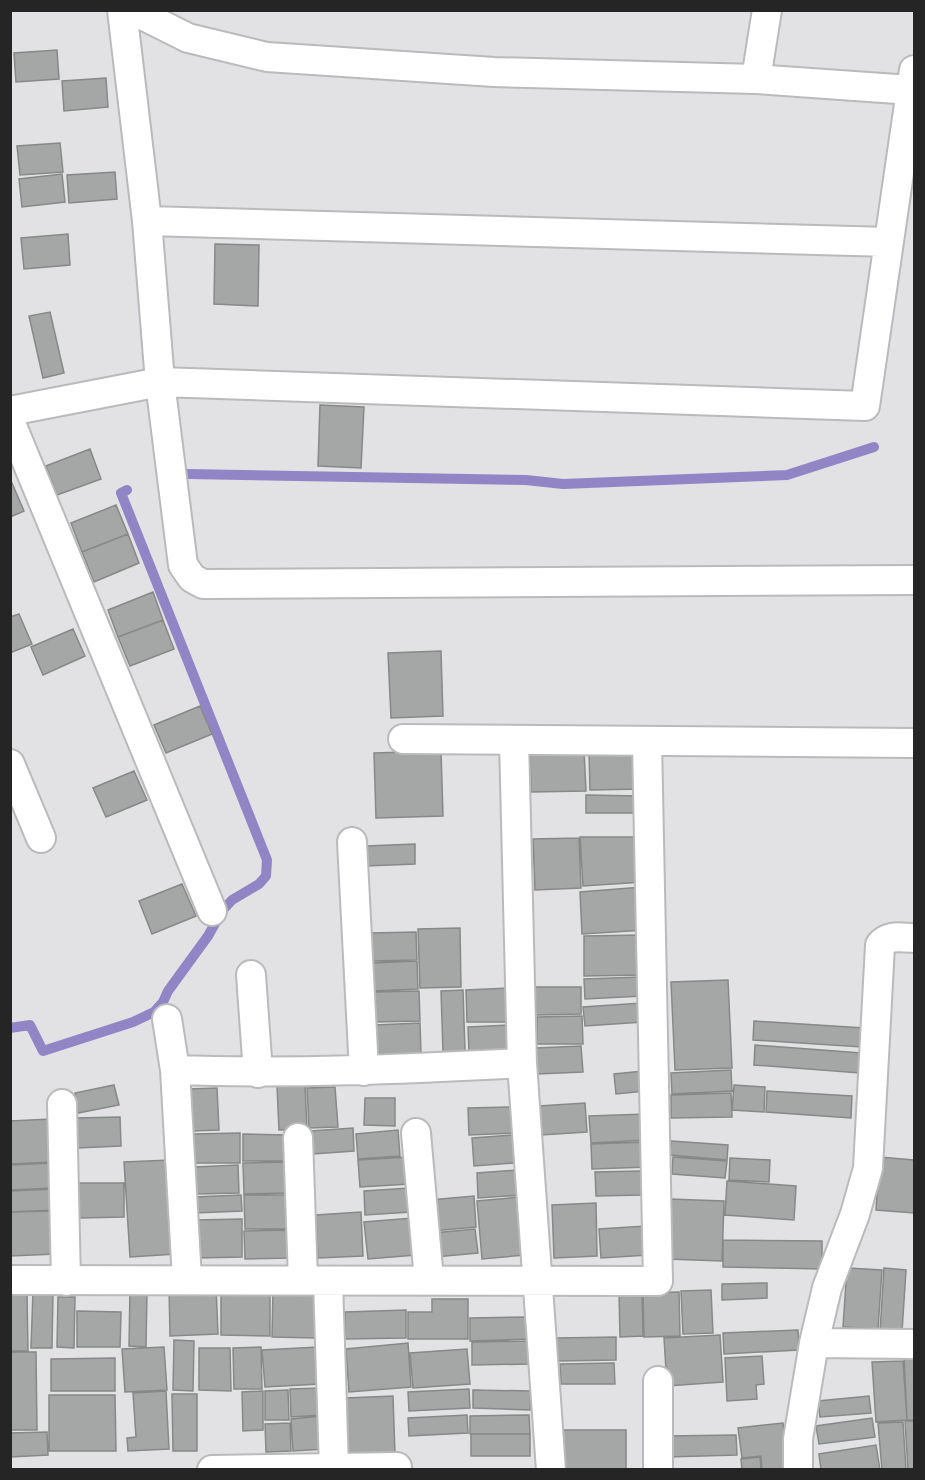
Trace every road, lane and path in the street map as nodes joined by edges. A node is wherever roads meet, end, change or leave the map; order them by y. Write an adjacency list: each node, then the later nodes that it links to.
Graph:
1 (123, 10): 6 (street)
2 (132, 10): 4 (street)
3 (767, 10): 4 (street)
4 (756, 79): 5 (street)
5 (913, 80): 7 (street)
6 (147, 221): 7 (street); 8 (street)
7 (889, 242): 8 (street)
8 (160, 382): 9 (street); 11 (street)
9 (10, 411)
10 (10, 421): 19 (street)
11 (915, 580)
12 (403, 739): 13 (street)
13 (514, 740): 14 (street); 23 (street)
14 (646, 741): 15 (street); 33 (street)
15 (915, 742)
16 (10, 764): 17 (street)
17 (41, 838)
18 (352, 842): 25 (street)
19 (212, 911)
20 (915, 938): 36 (street)
21 (251, 975): 26 (street)
22 (167, 1019): 24 (street)
23 (522, 1063): 25 (street); 33 (street)
24 (176, 1070): 26 (street); 30 (street)
25 (364, 1071): 26 (street)
26 (258, 1073)
27 (62, 1104): 34 (street)
28 (416, 1133): 32 (street)
29 (298, 1138): 35 (street)
30 (187, 1279): 34 (street); 35 (street)
31 (10, 1280): 34 (street)
32 (429, 1280): 33 (street); 35 (street)
33 (537, 1280): 42 (street)
34 (66, 1281)
35 (316, 1281): 39 (street)
36 (814, 1343): 37 (street); 44 (street)
37 (915, 1344)
38 (658, 1380): 43 (street)
39 (334, 1469): 40 (street); 41 (street)
40 (212, 1470)
41 (397, 1470)
42 (551, 1470)
43 (658, 1470)
44 (798, 1470)

